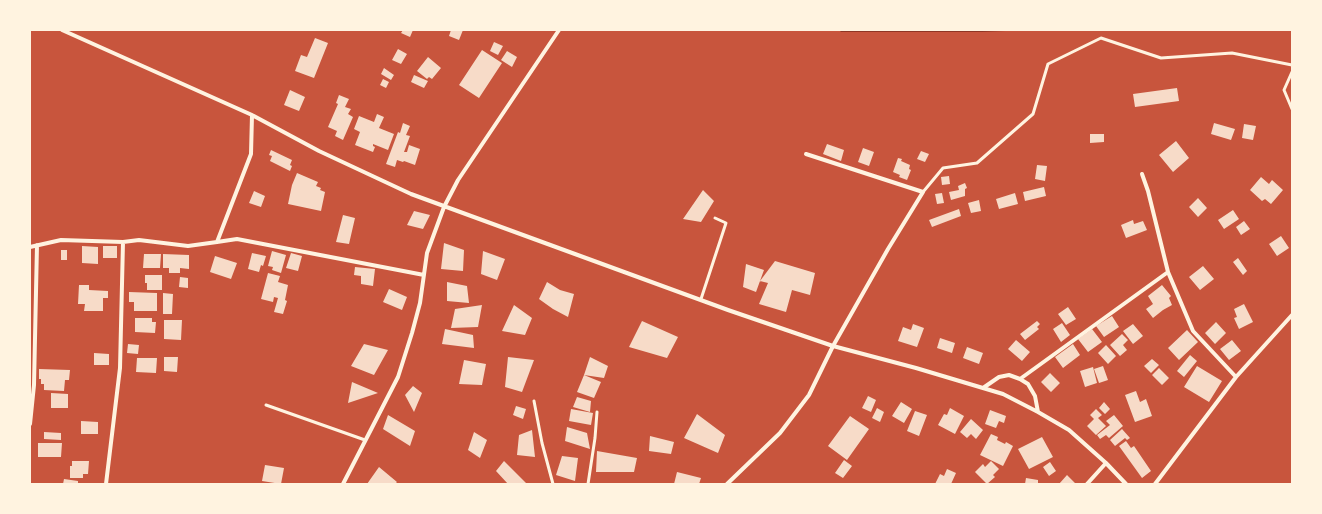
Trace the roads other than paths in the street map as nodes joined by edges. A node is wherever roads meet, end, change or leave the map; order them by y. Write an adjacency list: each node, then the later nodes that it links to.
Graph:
1 (62, 30): 6 (street)
2 (559, 30): 10 (street)
3 (1292, 65): 9 (lane)
4 (1292, 72): 5 (lane)
5 (1292, 109)
6 (252, 116): 10 (street); 13 (street)
7 (806, 154): 9 (street)
8 (1142, 174): 16 (street)
9 (923, 192): 20 (street)
10 (444, 206): 17 (street); 18 (street)
11 (715, 218): 18 (lane)
12 (123, 242): 13 (street); 14 (street); 31 (street)
13 (217, 242): 17 (street)
14 (37, 245): 15 (street); 28 (street)
15 (30, 247)
16 (1168, 272): 21 (street); 22 (street)
17 (424, 274): 29 (street)
18 (701, 299): 20 (street)
19 (1292, 315): 21 (street)
20 (833, 346): 23 (street); 35 (street)
21 (1236, 378): 38 (street)
22 (1020, 379): 23 (street); 27 (street)
23 (983, 388): 27 (street)
24 (534, 401): 33 (lane)
25 (266, 405): 29 (lane)
26 (597, 412): 34 (lane)
27 (1038, 412): 30 (street)
28 (30, 424)
29 (365, 440): 32 (street)
30 (1106, 463): 36 (street); 37 (street)
31 (106, 484)
32 (343, 484)
33 (553, 484)
34 (588, 484)
35 (727, 484)
36 (1087, 484)
37 (1126, 484)
38 (1155, 484)

